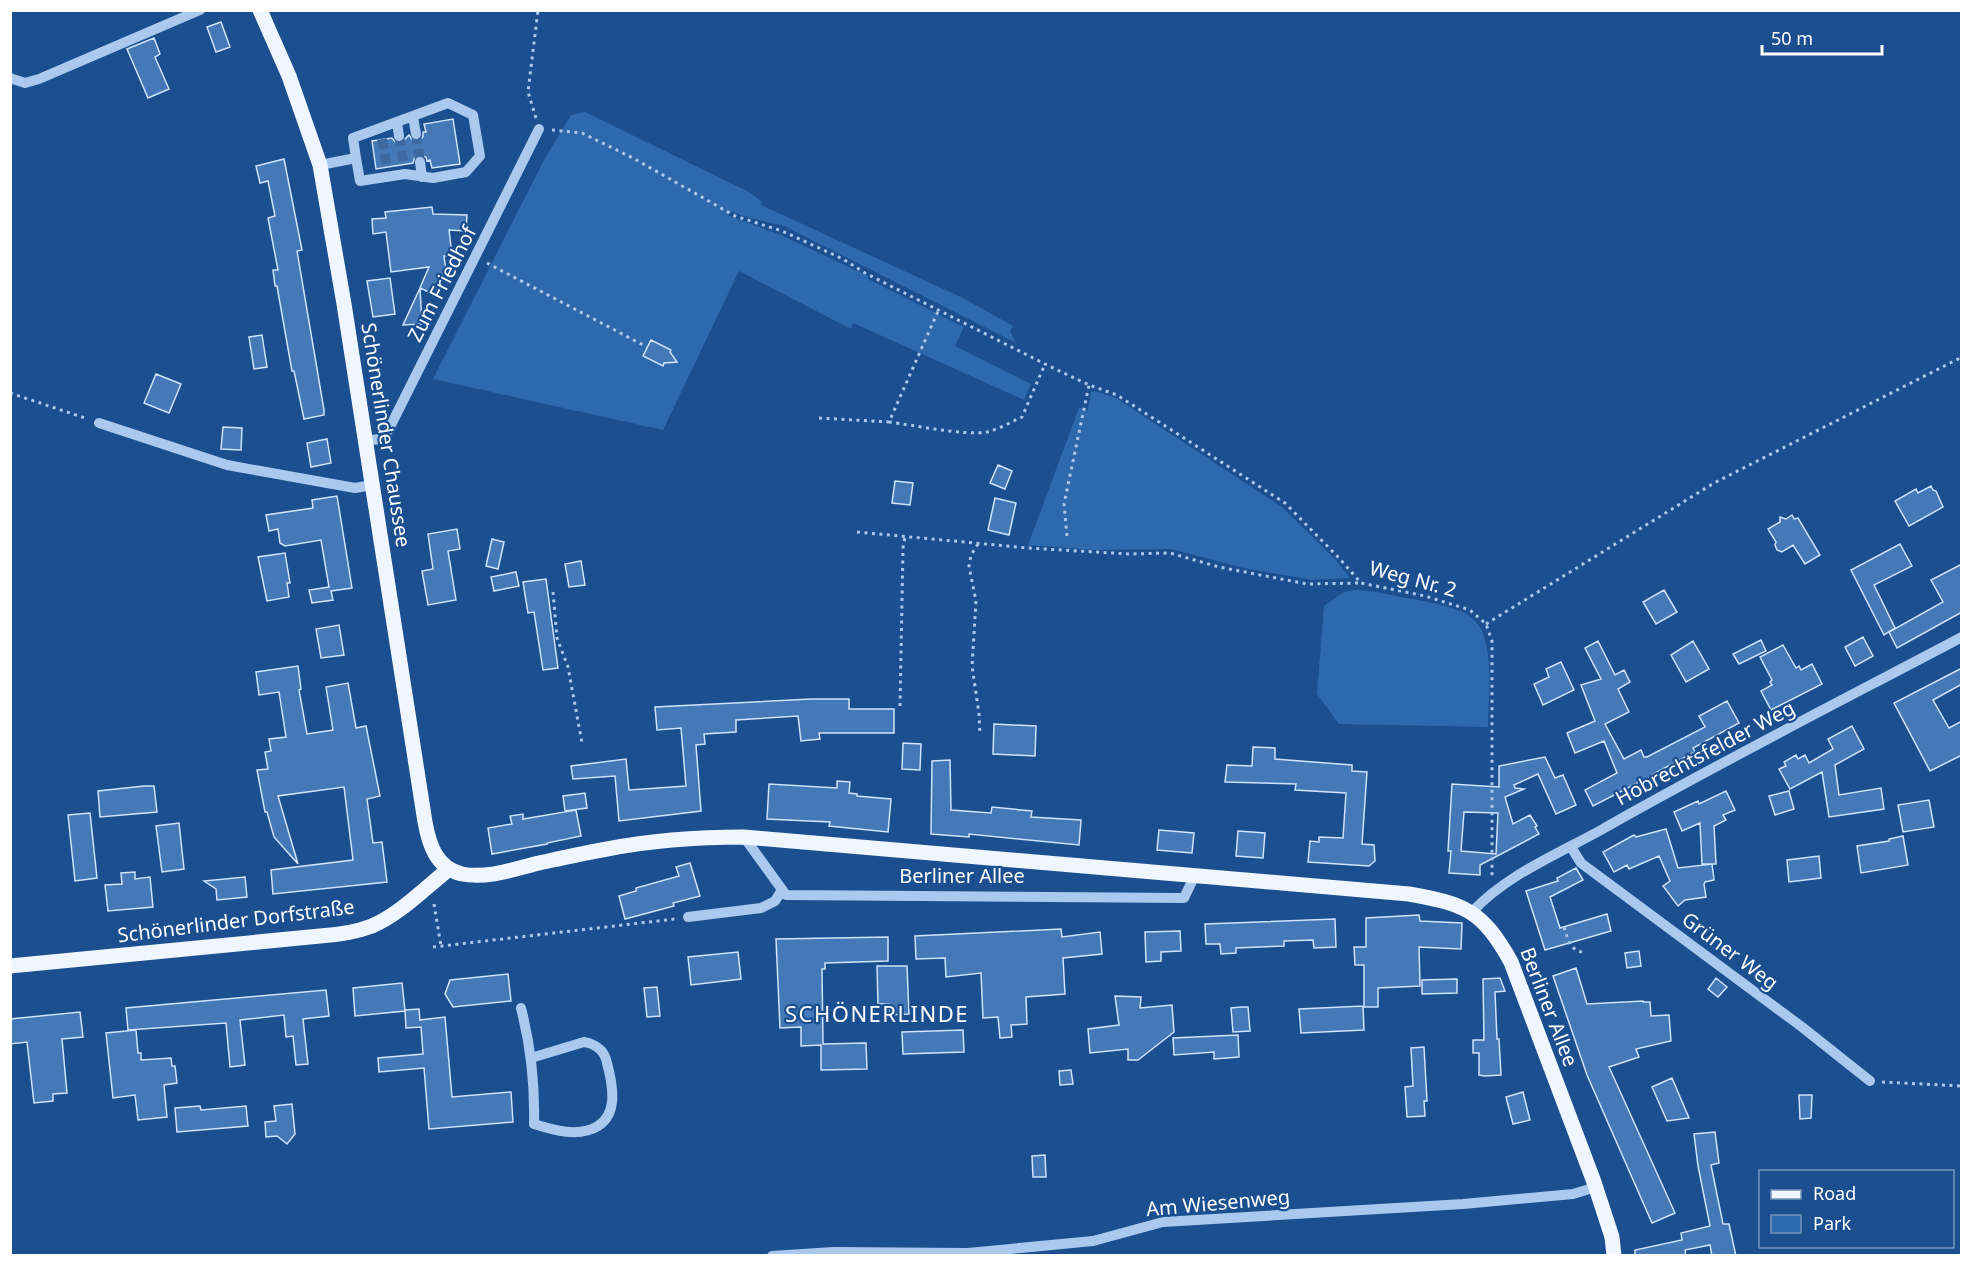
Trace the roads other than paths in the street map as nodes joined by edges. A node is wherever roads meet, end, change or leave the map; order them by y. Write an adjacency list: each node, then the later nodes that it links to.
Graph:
1 (200, 10): 3 (street)
2 (260, 10): 11 (main road, Schönerlinder Chaussee)
3 (10, 78)
4 (413, 117): 5 (street); 7 (street); 12 (street)
5 (397, 122): 8 (street); 9 (street)
6 (539, 129): 14 (street, Zum Friedhof)
7 (416, 134)
8 (399, 136)
9 (356, 158): 11 (street); 12 (street)
10 (420, 162): 12 (street)
11 (320, 165): 14 (main road, Schönerlinder Chaussee)
12 (423, 177)
13 (99, 423): 15 (street)
14 (366, 441): 15 (main road, Schönerlinder Chaussee)
15 (372, 485): 19 (main road, Schönerlinder Chaussee)
16 (1962, 637): 18 (street, Hobrechtsfelder Weg)
17 (744, 837): 19 (main road, Berliner Allee); 20 (main road, Berliner Allee); 21 (street)
18 (1571, 847): 22 (street, Hobrechtsfelder Weg); 27 (street, Grüner Weg)
19 (448, 869): 24 (main road, Schönerlinder Dorfstraße)
20 (1195, 875): 21 (street, Berliner Allee); 22 (main road, Berliner Allee)
21 (782, 890): 23 (street)
22 (1472, 912): 28 (main road, Berliner Allee)
23 (688, 917)
24 (10, 966)
25 (521, 1008): 26 (street)
26 (531, 1058): 26 (street)
27 (1870, 1081)
28 (1596, 1187): 29 (street, Am Wiesenweg); 30 (main road, Berliner Allee)
29 (772, 1256)
30 (1614, 1256)

